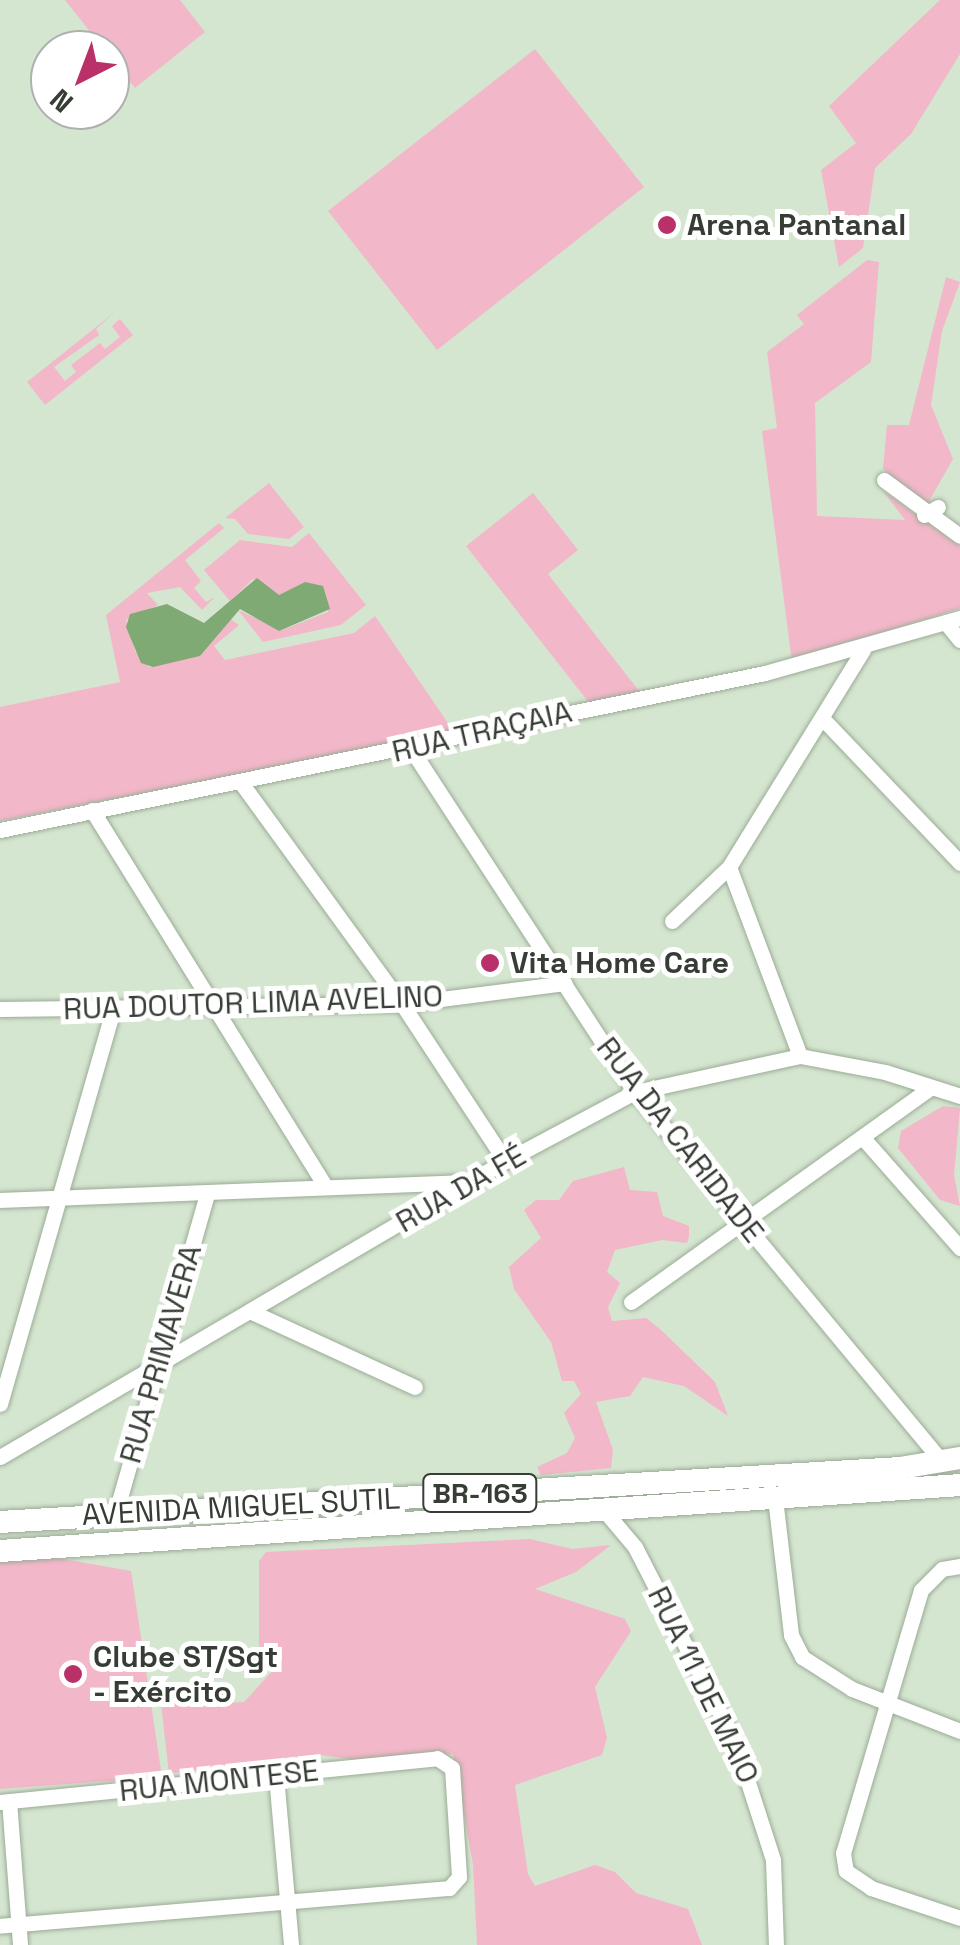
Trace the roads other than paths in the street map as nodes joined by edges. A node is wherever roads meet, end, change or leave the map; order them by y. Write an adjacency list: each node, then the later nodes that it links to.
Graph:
1 (884, 480): 2 (street)
2 (960, 536)
3 (953, 620): 4 (street); 5 (street, RUA TRAÇAIA)
4 (960, 640)
5 (863, 650): 6 (street); 7 (street, RUA TRAÇAIA)
6 (823, 719): 11 (street); 12 (street)
7 (411, 749): 8 (street, RUA TRAÇAIA); 14 (street, RUA DA CARIDADE)
8 (242, 784): 9 (street, RUA TRAÇAIA); 15 (street)
9 (92, 810): 10 (street, RUA TRAÇAIA); 16 (street)
10 (1, 834)
11 (960, 863)
12 (730, 867): 13 (street); 19 (street)
13 (672, 921)
14 (565, 984): 15 (street, RUA DOUTOR LIMA AVELINO); 21 (street, RUA DA CARIDADE)
15 (402, 1004): 16 (street, RUA DOUTOR LIMA AVELINO); 24 (street)
16 (216, 1006): 18 (street, RUA DOUTOR LIMA AVELINO); 26 (street)
17 (0, 1009): 18 (street, RUA DOUTOR LIMA AVELINO)
18 (114, 1009): 28 (street)
19 (800, 1056): 20 (street, RUA DA FÉ); 21 (street, RUA DA FÉ)
20 (930, 1088): 22 (street, RUA DA FÉ); 23 (street)
21 (636, 1092): 24 (street, RUA DA FÉ); 30 (street, RUA DA CARIDADE)
22 (960, 1096)
23 (863, 1138): 30 (street); 31 (street)
24 (505, 1161): 25 (street, RUA DA FÉ)
25 (470, 1182): 26 (street); 33 (street, RUA DA FÉ)
26 (325, 1186): 27 (street)
27 (208, 1194): 28 (street); 34 (street, RUA PRIMAVERA)
28 (57, 1199): 29 (street); 36 (street)
29 (0, 1200)
30 (744, 1226): 32 (street); 38 (street, RUA DA CARIDADE)
31 (960, 1248)
32 (631, 1302)
33 (254, 1313): 34 (street, RUA DA FÉ); 35 (street)
34 (154, 1369): 37 (street, RUA DA FÉ); 43 (street, RUA PRIMAVERA)
35 (415, 1387)
36 (0, 1404)
37 (0, 1457)
38 (951, 1460): 43 (highway, AVENIDA MIGUEL SUTIL / BR-163)
39 (960, 1485): 40 (highway, AVENIDA MIGUEL SUTIL / BR-163)
40 (775, 1498): 41 (highway, AVENIDA MIGUEL SUTIL / BR-163); 48 (street)
41 (632, 1506): 42 (highway, AVENIDA MIGUEL SUTIL / BR-163); 45 (street, RUA 11 DE MAIO)
42 (603, 1509): 45 (street, RUA 11 DE MAIO); 46 (highway, AVENIDA MIGUEL SUTIL / BR-163)
43 (115, 1514): 44 (highway, AVENIDA MIGUEL SUTIL / BR-163)
44 (0, 1522)
45 (636, 1547): 58 (street, RUA 11 DE MAIO)
46 (0, 1551)
47 (960, 1566): 48 (street)
48 (887, 1698): 49 (street); 53 (street)
49 (960, 1730)
50 (276, 1776): 51 (street, RUA MONTESE); 52 (street); 52 (street, RUA MONTESE)
51 (4, 1801): 54 (street)
52 (286, 1900): 54 (street); 57 (street)
53 (960, 1918)
54 (18, 1925): 55 (street); 56 (street)
55 (0, 1926)
56 (20, 1945)
57 (291, 1945)
58 (776, 1945)

